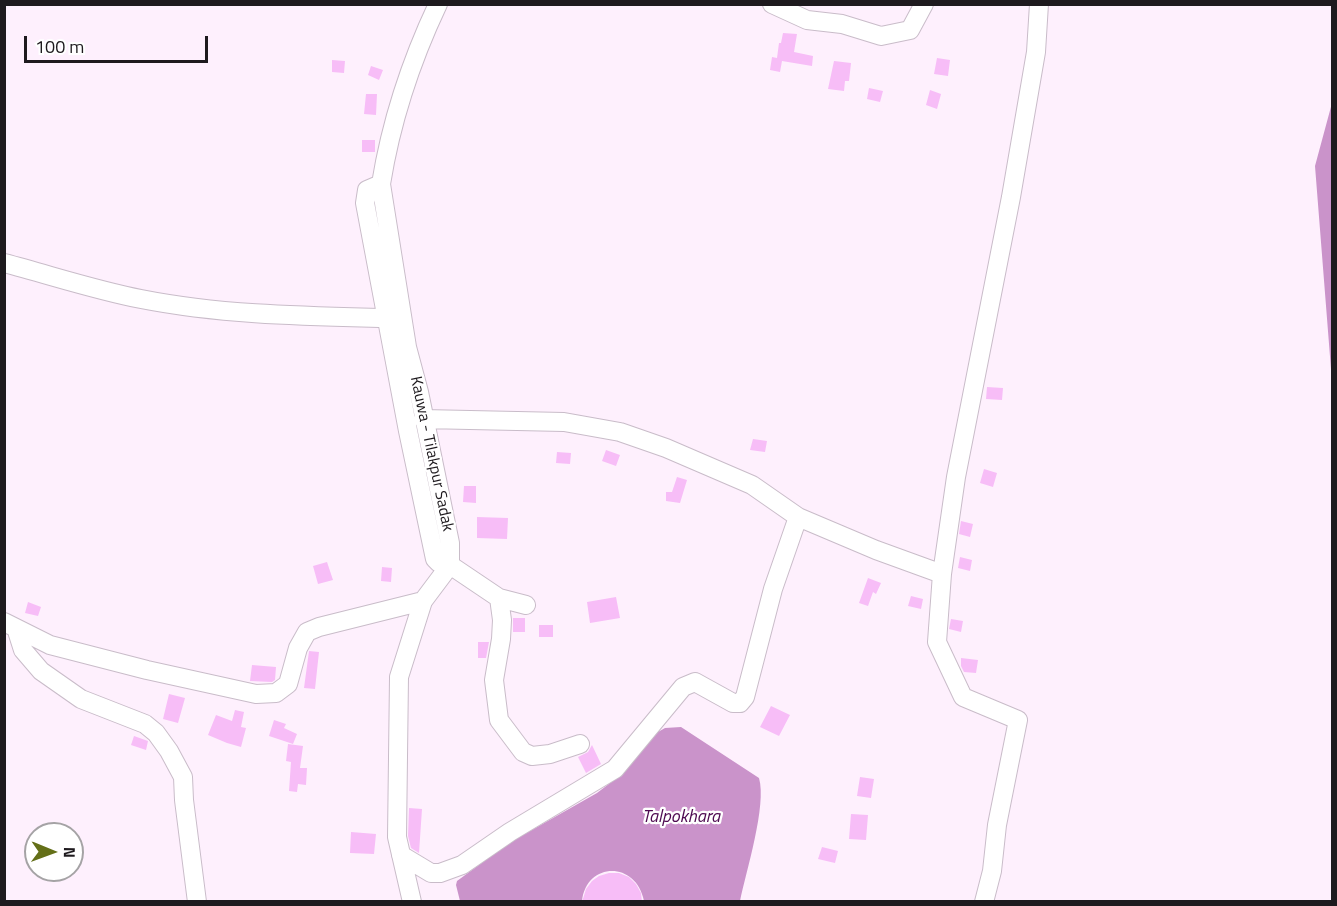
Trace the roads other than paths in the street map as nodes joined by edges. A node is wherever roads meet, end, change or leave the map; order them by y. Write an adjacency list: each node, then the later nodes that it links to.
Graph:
1 (438, 4): 5 (street, Kauwa - Tilakpur Sadak)
2 (772, 4): 3 (street)
3 (924, 4)
4 (1039, 4): 11 (street)
5 (381, 184): 7 (street); 8 (street, Kauwa - Tilakpur Sadak)
6 (4, 263): 7 (street)
7 (386, 318): 10 (street)
8 (423, 418): 9 (street); 10 (street, Kauwa - Tilakpur Sadak)
9 (798, 517): 11 (street); 17 (street)
10 (450, 565): 12 (street); 13 (street)
11 (942, 574): 20 (street)
12 (499, 598): 14 (street); 16 (street)
13 (423, 601): 15 (street); 17 (street)
14 (526, 605)
15 (10, 626): 18 (street)
16 (580, 744)
17 (400, 855): 19 (street)
18 (197, 902)
19 (412, 902)
20 (984, 902)

